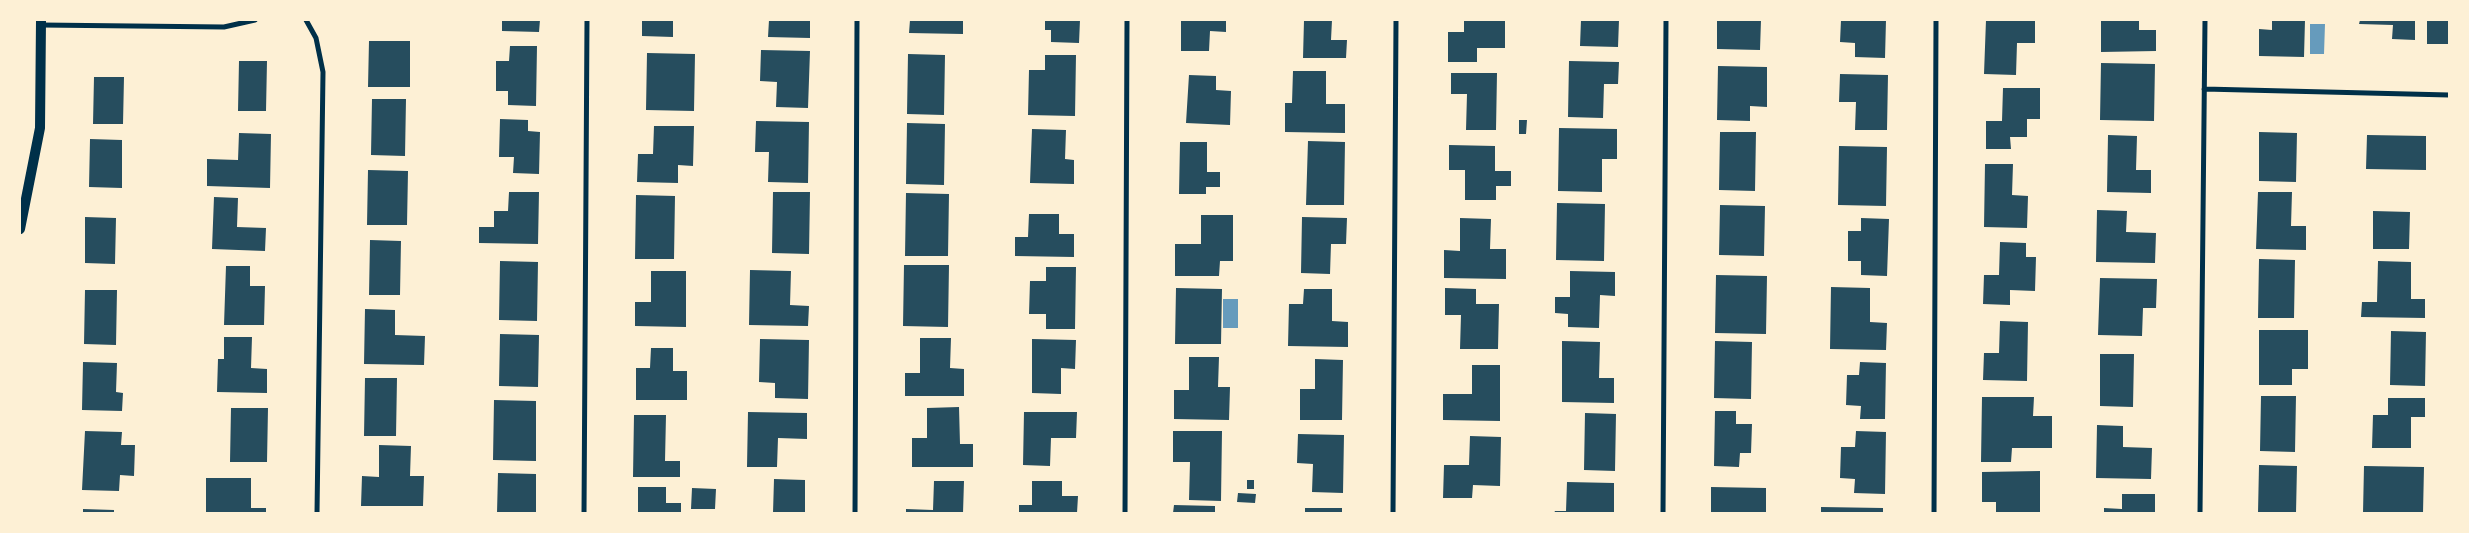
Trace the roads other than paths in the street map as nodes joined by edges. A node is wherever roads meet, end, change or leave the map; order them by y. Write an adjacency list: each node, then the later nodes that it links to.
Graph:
1 (255, 20): 10 (street)
2 (306, 20): 14 (street)
3 (587, 20): 15 (street)
4 (858, 20): 16 (street)
5 (1127, 20): 17 (street)
6 (1396, 20): 18 (street)
7 (1666, 20): 19 (street)
8 (1936, 20): 20 (street)
9 (2205, 20): 11 (street)
10 (41, 23): 13 (main road)
11 (2204, 89): 12 (street); 21 (street)
12 (2449, 95)
13 (20, 229)
14 (317, 513)
15 (584, 513)
16 (855, 513)
17 (1125, 513)
18 (1393, 513)
19 (1663, 513)
20 (1934, 513)
21 (2200, 513)

